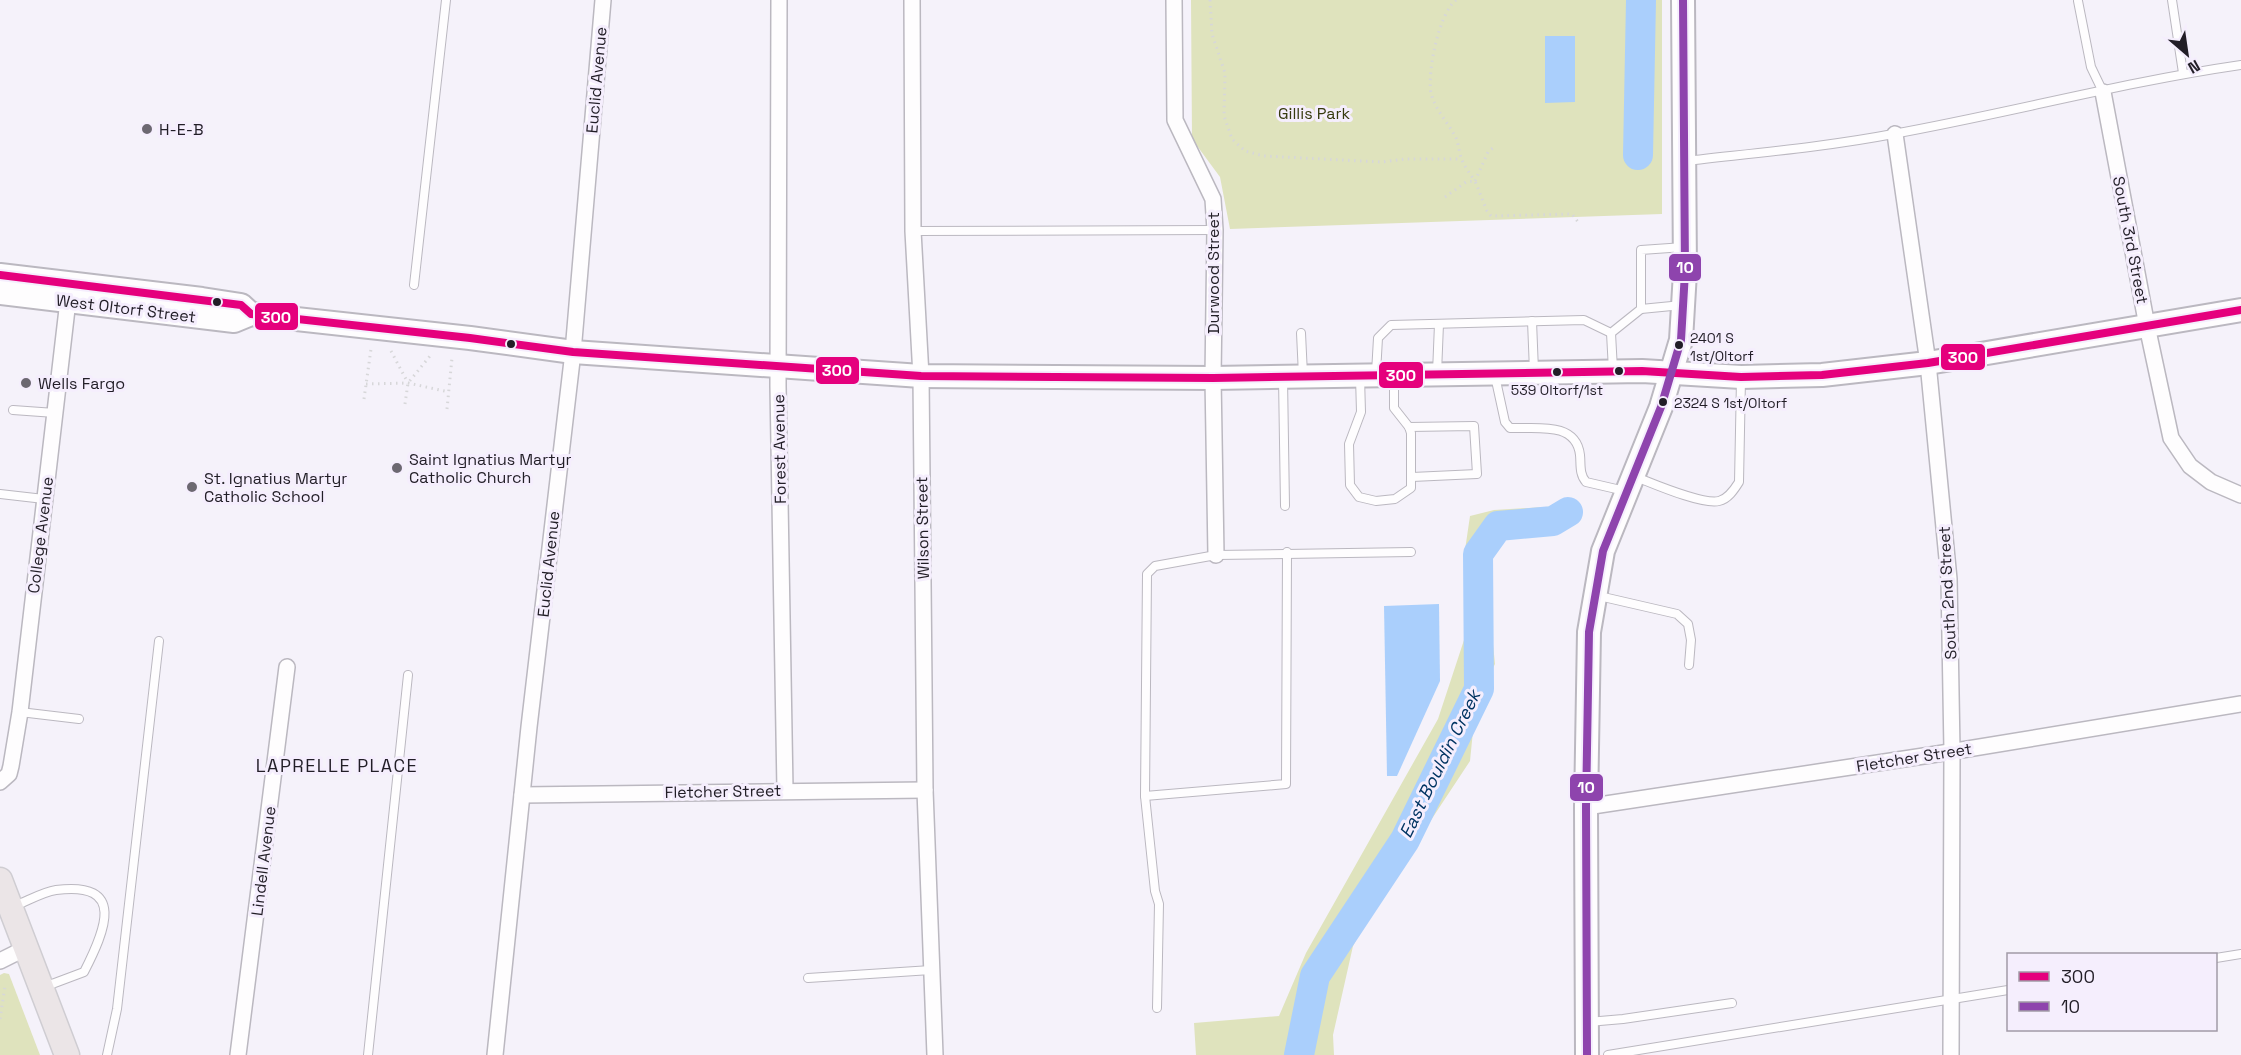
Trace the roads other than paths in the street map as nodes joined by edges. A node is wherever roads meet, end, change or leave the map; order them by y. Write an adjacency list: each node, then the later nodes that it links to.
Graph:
1 (446, 0): 18 (lane)
2 (603, 0): 29 (street, Euclid Avenue)
3 (779, 0): 31 (street, Forest Avenue)
4 (912, 0): 15 (street, Wilson Street)
5 (1174, 0): 14 (street, Durwood Street)
6 (1683, 0): 13 (main road)
7 (2172, 0): 10 (lane)
8 (2078, 2): 11 (lane)
9 (2241, 65): 10 (lane)
10 (2183, 73): 11 (lane)
11 (2103, 92): 12 (lane); 26 (street, South 3rd Street)
12 (1895, 134): 13 (lane); 30 (street, South 2nd Street)
13 (1684, 161): 16 (main road)
14 (1215, 230): 15 (lane); 41 (street, Durwood Street)
15 (913, 231): 38 (street, Wilson Street)
16 (1685, 247): 21 (main road); 22 (lane)
17 (0, 274): 20 (main road, West Oltorf Street)
18 (414, 285)
19 (0, 293): 20 (main road, West Oltorf Street)
20 (69, 293): 29 (main road, West Oltorf Street); 43 (street, College Avenue)
21 (1684, 304): 22 (lane); 36 (main road)
22 (1641, 309): 28 (lane)
23 (2241, 310): 26 (main road, West Oltorf Street)
24 (1532, 321): 25 (lane); 28 (lane); 34 (lane)
25 (1439, 324): 35 (lane); 37 (lane)
26 (2147, 326): 30 (main road, West Oltorf Street); 48 (street, South 3rd Street)
27 (1301, 333): 39 (lane)
28 (1611, 333): 32 (lane)
29 (573, 352): 31 (main road, West Oltorf Street); 66 (street, Euclid Avenue)
30 (1928, 363): 40 (main road, West Oltorf Street); 62 (street, South 2nd Street)
31 (778, 368): 38 (main road, West Oltorf Street); 64 (street, Forest Avenue)
32 (1615, 372): 34 (main road, West Oltorf Street); 36 (main road, West Oltorf Street)
33 (1495, 373): 34 (main road, West Oltorf Street); 35 (main road, West Oltorf Street); 46 (lane)
34 (1534, 373)
35 (1437, 374): 37 (main road, West Oltorf Street)
36 (1672, 374): 40 (main road, West Oltorf Street); 46 (main road)
37 (1376, 375): 39 (main road, West Oltorf Street); 44 (lane); 45 (lane)
38 (921, 376): 41 (main road, West Oltorf Street); 65 (street, Wilson Street)
39 (1293, 376): 41 (main road, West Oltorf Street); 50 (lane)
40 (1741, 377): 46 (lane)
41 (1214, 378): 53 (street, Durwood Street)
42 (13, 410): 43 (lane)
43 (55, 413): 49 (street, College Avenue)
44 (1409, 427): 45 (lane); 45 (lane)
45 (1412, 477)
46 (1630, 484): 54 (main road)
47 (0, 494): 49 (lane)
48 (2241, 495)
49 (44, 499): 60 (street, College Avenue)
50 (1285, 506)
51 (1287, 552): 52 (lane); 53 (lane); 67 (lane)
52 (1411, 552)
53 (1216, 555): 67 (lane)
54 (1594, 594): 56 (lane); 68 (main road)
55 (159, 641): 84 (lane)
56 (1689, 665)
57 (287, 667): 85 (street, Lindell Avenue)
58 (408, 675): 86 (lane)
59 (2241, 704): 62 (street, Fletcher Street)
60 (20, 712): 61 (lane); 63 (street, College Avenue)
61 (79, 719)
62 (1952, 752): 68 (street, Fletcher Street); 79 (street, South 2nd Street)
63 (0, 782)
64 (785, 790): 65 (street, Fletcher Street); 66 (street, Fletcher Street)
65 (925, 790): 75 (street, Wilson Street)
66 (522, 795): 87 (street, Euclid Avenue)
67 (1145, 796): 81 (lane)
68 (1586, 807): 82 (main road)
69 (0, 880): 70 (main road)
70 (6, 910): 71 (main road); 77 (lane)
71 (26, 948): 74 (street); 77 (main road)
72 (2241, 954): 73 (lane)
73 (2217, 958)
74 (0, 961)
75 (931, 970): 76 (lane); 88 (street, Wilson Street)
76 (808, 978)
77 (42, 988): 83 (main road)
78 (2007, 990): 79 (lane)
79 (1952, 999): 90 (lane); 91 (street, South 2nd Street)
80 (1732, 1003): 82 (lane)
81 (1157, 1008)
82 (1587, 1023): 89 (main road)
83 (67, 1055)
84 (107, 1055)
85 (238, 1055)
86 (368, 1055)
87 (495, 1055)
88 (935, 1055)
89 (1587, 1055)
90 (1608, 1055)
91 (1951, 1055)

